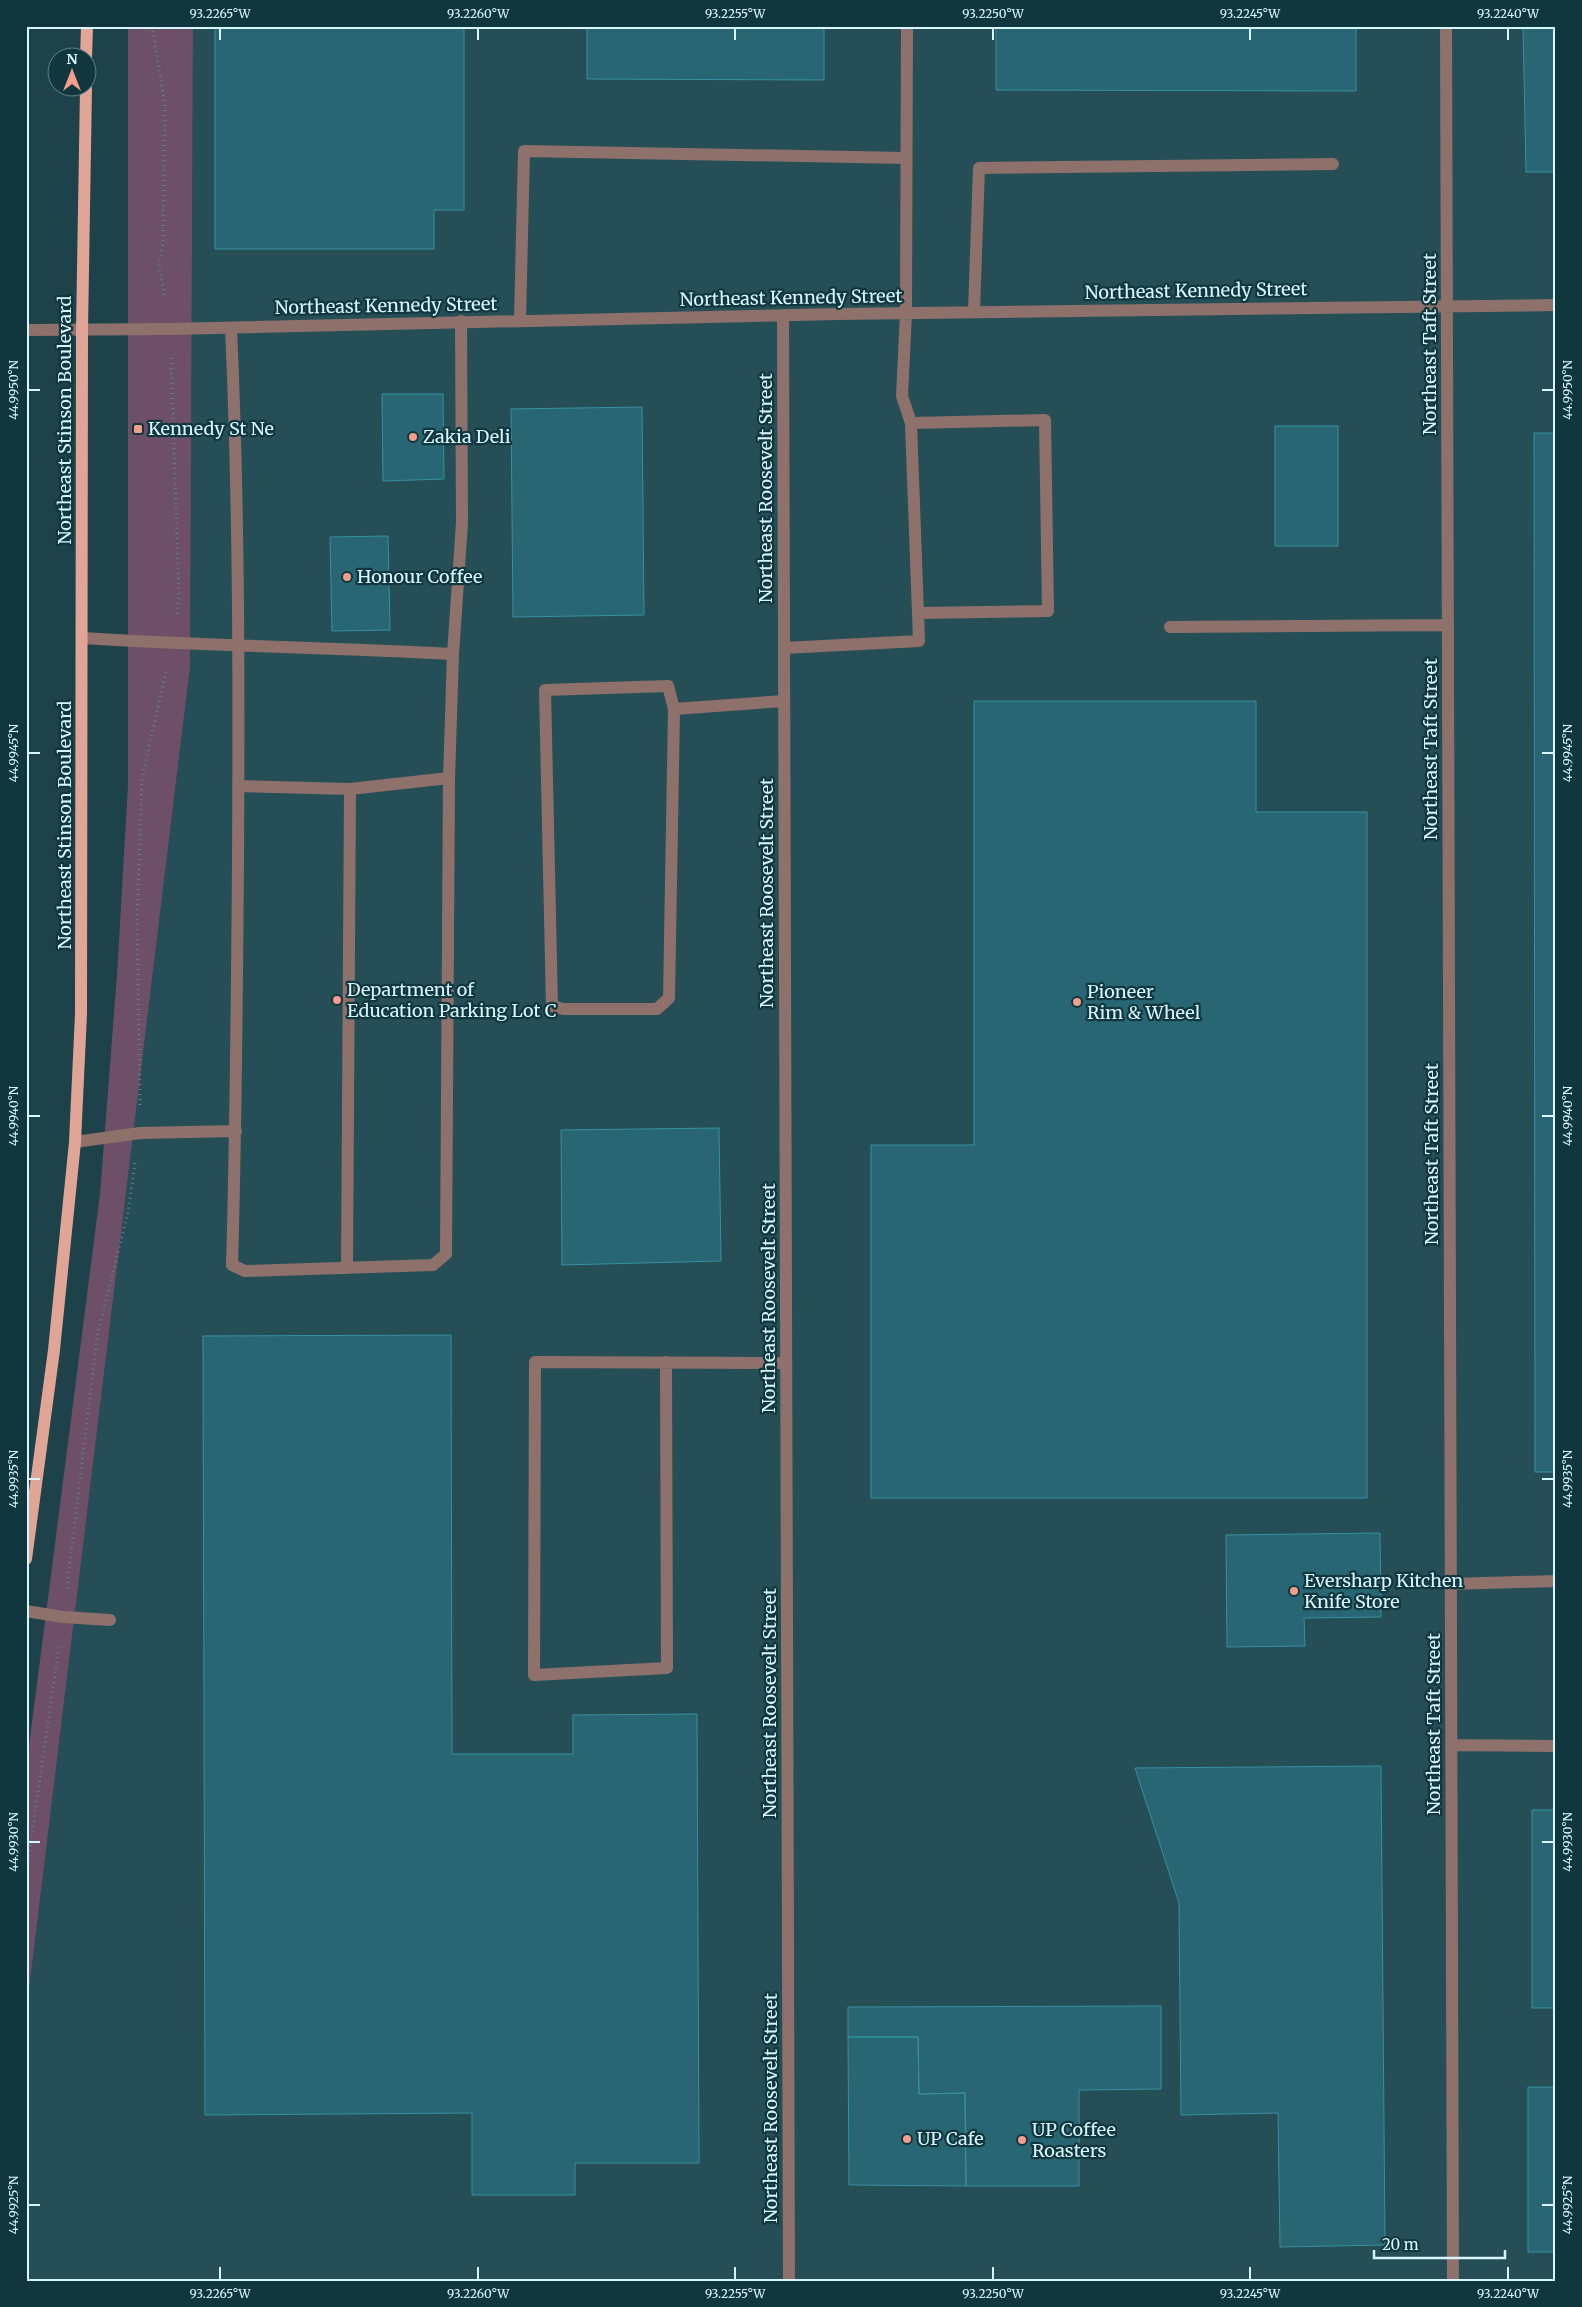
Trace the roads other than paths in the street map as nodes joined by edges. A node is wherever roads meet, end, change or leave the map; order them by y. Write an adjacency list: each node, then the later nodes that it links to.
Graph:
1 (87, 26): 4 (main road)
2 (907, 26): 6 (street)
3 (1446, 26): 9 (street, Northeast Taft Street)
4 (86, 48)
5 (86, 98): 17 (main road, Northeast Stinson Boulevard)
6 (906, 158): 11 (street); 13 (street)
7 (1333, 164): 10 (street)
8 (1556, 305): 9 (street, Northeast Kennedy Street)
9 (1446, 306): 10 (street, Northeast Kennedy Street); 20 (street, Northeast Taft Street)
10 (974, 312): 11 (street, Northeast Kennedy Street)
11 (906, 313): 12 (street, Northeast Kennedy Street); 18 (street)
12 (783, 315): 13 (street, Northeast Kennedy Street); 24 (street, Northeast Roosevelt Street)
13 (520, 320): 14 (street, Northeast Kennedy Street)
14 (462, 321): 15 (street, Northeast Kennedy Street); 25 (street)
15 (231, 328): 17 (street, Northeast Kennedy Street); 23 (street)
16 (26, 330): 17 (street, Northeast Kennedy Street)
17 (82, 330): 22 (main road, Northeast Stinson Boulevard)
18 (911, 424): 19 (street); 19 (street)
19 (918, 613): 24 (street)
20 (1448, 625): 21 (street); 38 (street, Northeast Taft Street)
21 (1170, 627)
22 (83, 638): 23 (street); 32 (main road, Northeast Stinson Boulevard)
23 (238, 645): 25 (street); 29 (street)
24 (784, 648): 26 (street, Northeast Roosevelt Street)
25 (453, 654): 28 (street)
26 (784, 701): 27 (street); 35 (street, Northeast Roosevelt Street)
27 (674, 709): 27 (street)
28 (449, 778): 30 (street); 33 (street)
29 (238, 786): 30 (street); 31 (street)
30 (350, 788): 33 (street)
31 (236, 1131): 32 (street); 33 (street)
32 (75, 1142): 36 (main road, Northeast Stinson Boulevard)
33 (347, 1268)
34 (666, 1362): 34 (street); 35 (street)
35 (786, 1363): 43 (street, Northeast Roosevelt Street)
36 (26, 1559)
37 (1556, 1581): 38 (street)
38 (1451, 1584): 41 (street, Northeast Taft Street)
39 (26, 1611): 40 (street)
40 (110, 1620)
41 (1451, 1745): 42 (street); 44 (street, Northeast Taft Street)
42 (1556, 1746)
43 (789, 2281)
44 (1453, 2281)

